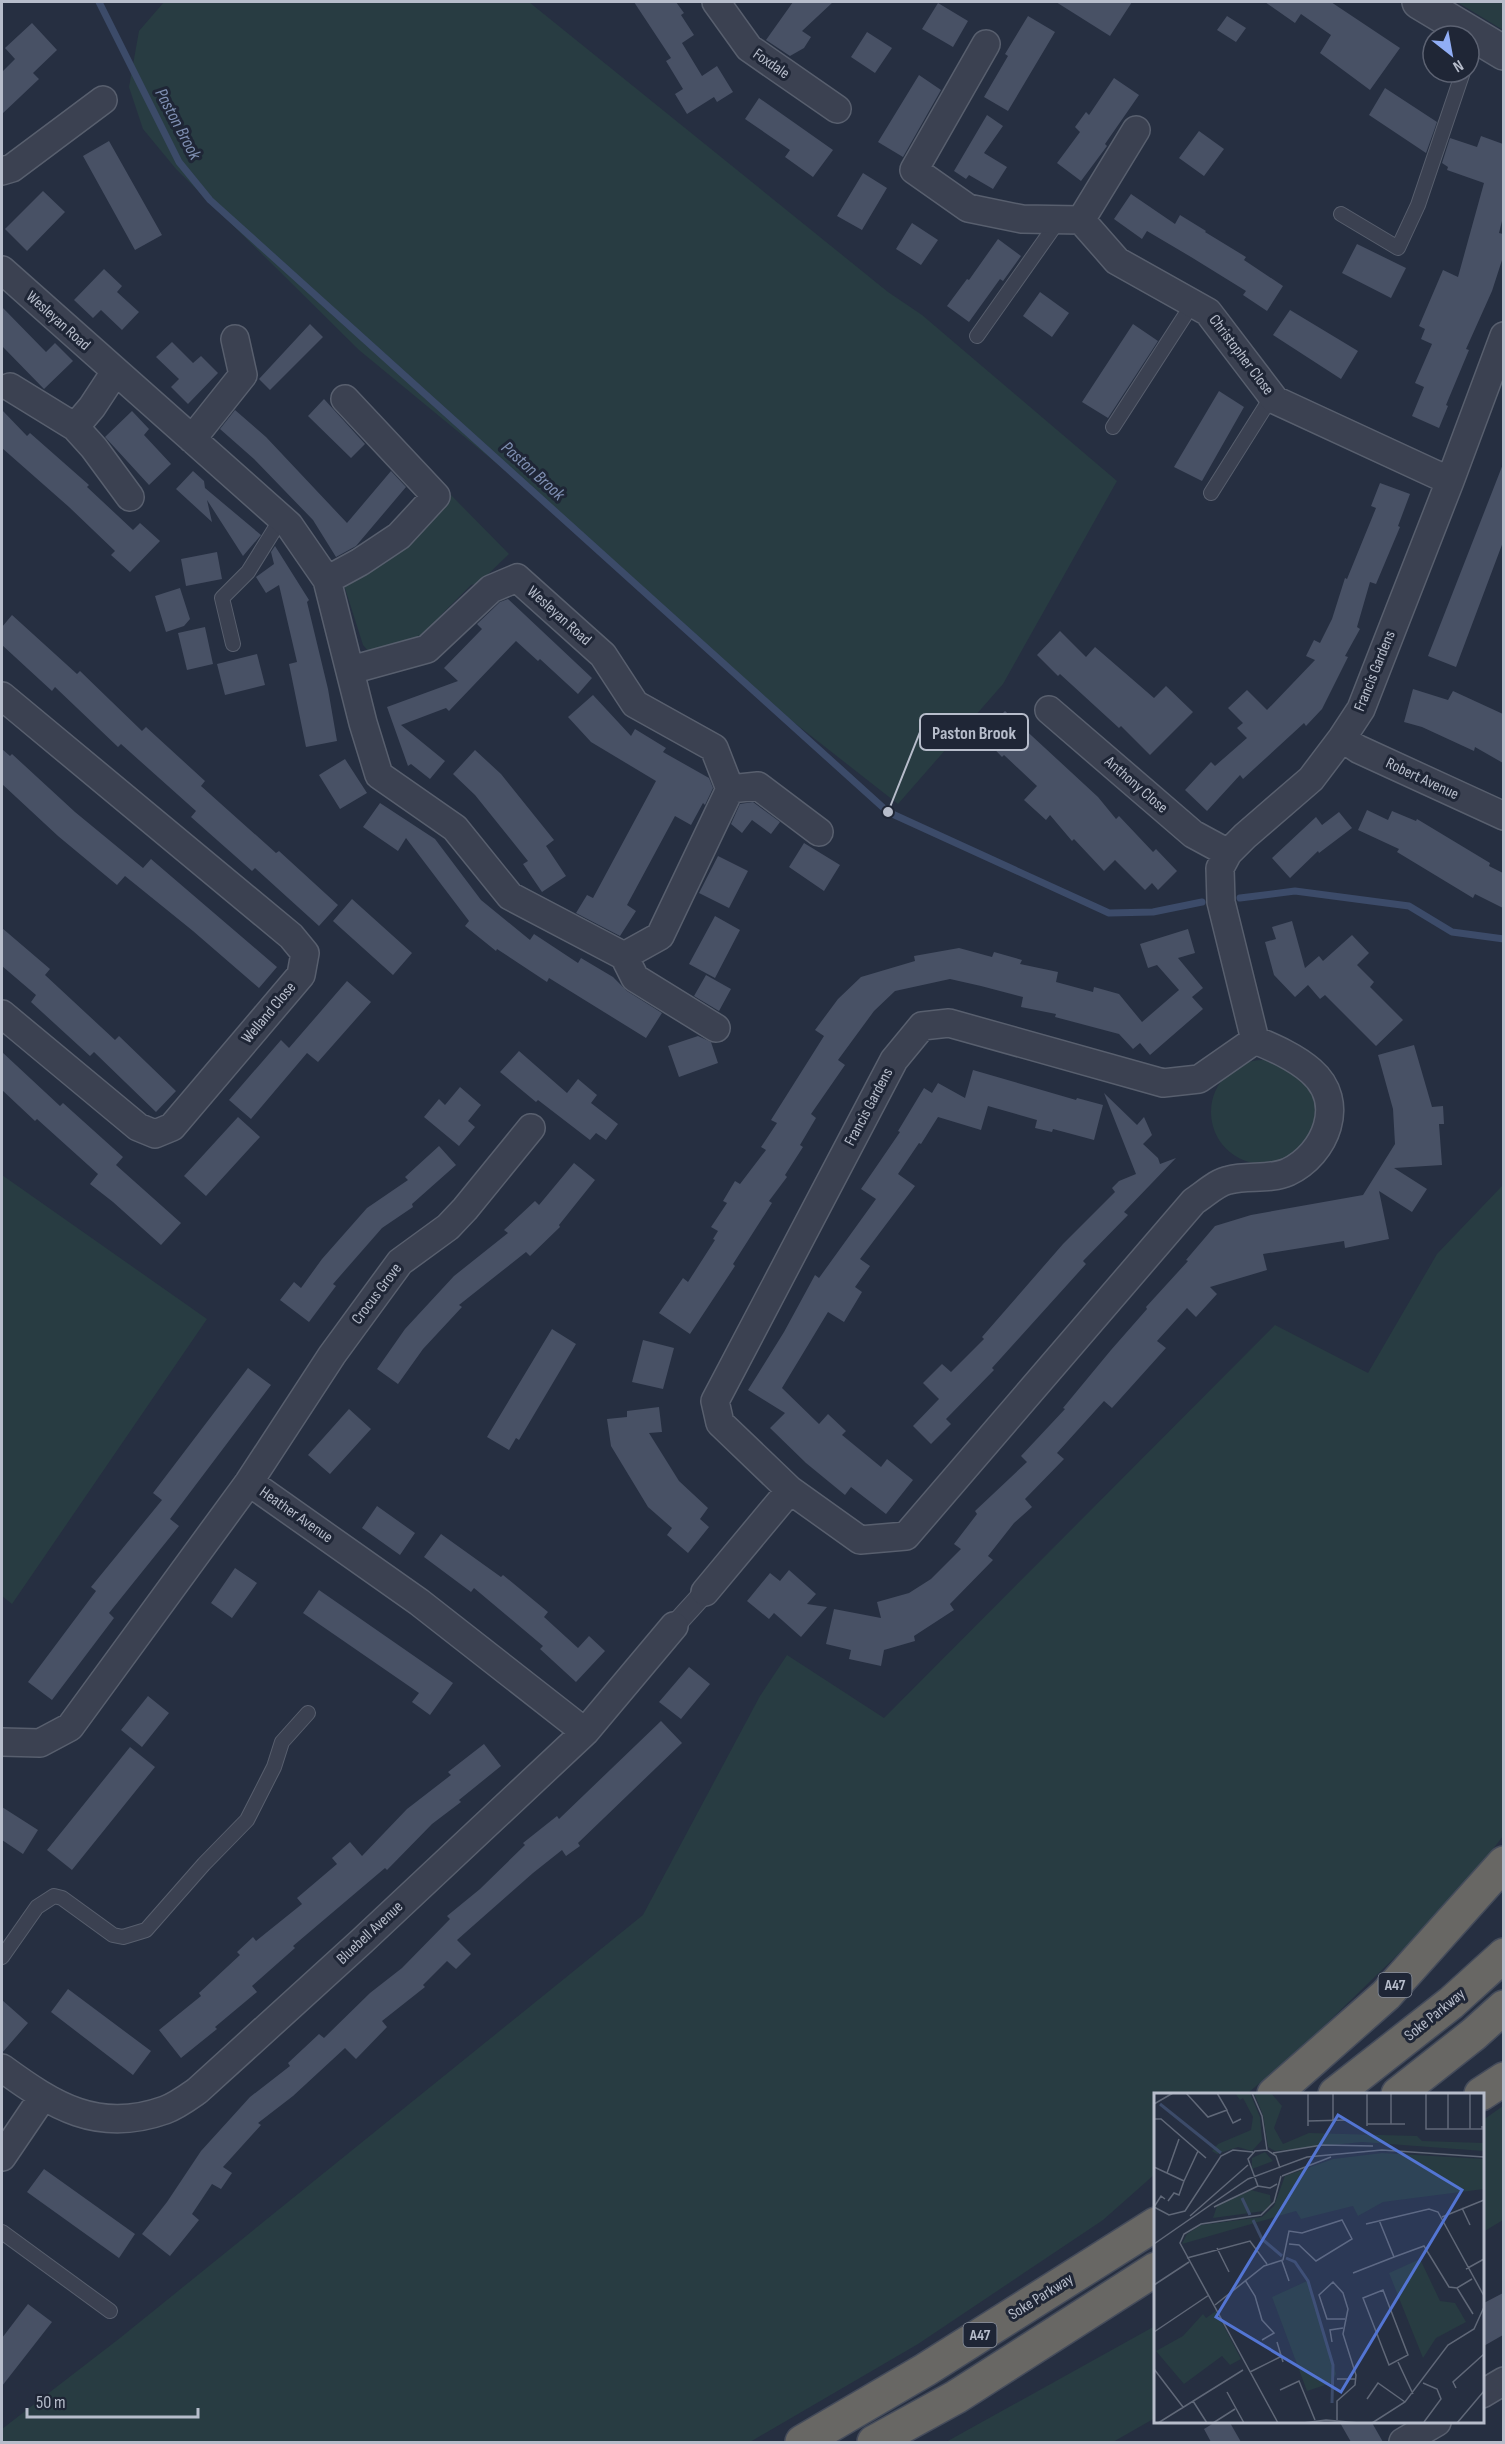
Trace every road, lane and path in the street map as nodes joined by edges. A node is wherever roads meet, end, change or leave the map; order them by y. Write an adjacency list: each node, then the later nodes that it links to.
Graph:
1 (1419, 2): 3 (street)
2 (720, 3): 9 (street, Foxdale)
3 (1449, 24)
4 (986, 44): 13 (street)
5 (1481, 44): 6 (street)
6 (1503, 53)
7 (1459, 84): 12 (lane)
8 (103, 100): 11 (street)
9 (837, 109)
10 (1136, 130): 13 (street)
11 (2, 171)
12 (1341, 214)
13 (1070, 220): 15 (street, Christopher Close); 16 (lane)
14 (2, 270): 19 (street, Wesleyan Road)
15 (1193, 303): 21 (street, Christopher Close); 24 (lane)
16 (977, 336)
17 (1503, 336): 26 (street, Francis Gardens)
18 (235, 339): 25 (street)
19 (115, 372): 23 (street); 25 (street, Wesleyan Road)
20 (10, 387): 23 (street)
21 (1272, 396): 26 (street, Christopher Close); 27 (lane)
22 (345, 399): 30 (street)
23 (75, 427): 28 (street)
24 (1113, 427)
25 (192, 439): 29 (street, Wesleyan Road)
26 (1450, 481): 35 (street, Francis Gardens)
27 (1211, 493)
28 (130, 497)
29 (281, 519): 30 (street, Wesleyan Road); 31 (lane)
30 (327, 579): 32 (street, Wesleyan Road)
31 (233, 644)
32 (351, 670): 36 (street, Wesleyan Road); 40 (street, Wesleyan Road)
33 (2, 696): 41 (street, Welland Close)
34 (1049, 710): 39 (street, Anthony Close)
35 (1342, 738): 37 (street, Robert Avenue); 39 (street, Francis Gardens)
36 (730, 789): 38 (street); 40 (street)
37 (1503, 816)
38 (819, 832)
39 (1228, 853): 43 (street)
40 (624, 956): 42 (street)
41 (2, 1014)
42 (716, 1028)
43 (1255, 1040): 46 (street, Francis Gardens); 46 (street, Francis Gardens)
44 (531, 1128): 45 (street, Crocus Grove)
45 (249, 1482): 50 (street, Heather Avenue); 51 (street, Heather Avenue)
46 (790, 1490): 47 (street)
47 (705, 1592): 48 (street)
48 (680, 1620): 50 (street, Bluebell Avenue)
49 (308, 1713): 54 (lane)
50 (585, 1732): 62 (street, Bluebell Avenue)
51 (2, 1742)
52 (1503, 1863): 58 (highway, A47)
53 (1503, 1955): 59 (highway, Soke Parkway)
54 (2, 1957)
55 (1503, 2007): 60 (highway)
56 (2, 2068): 62 (street, Bluebell Avenue)
57 (1503, 2079): 61 (highway)
58 (1275, 2093)
59 (1336, 2093)
60 (1399, 2093)
61 (1483, 2093)
62 (42, 2098): 63 (street)
63 (2, 2157)
64 (1154, 2200): 68 (highway, A47)
65 (1154, 2225): 68 (highway, Soke Parkway / A47)
66 (2, 2232): 70 (lane)
67 (1154, 2270): 73 (highway, A47)
68 (1055, 2289): 75 (highway, Soke Parkway / A47)
69 (1154, 2294): 73 (highway, A47)
70 (110, 2311)
71 (1503, 2380): 72 (street)
72 (1484, 2393)
73 (956, 2397): 76 (highway, A47)
74 (1434, 2423): 77 (street)
75 (802, 2442)
76 (874, 2442)
77 (1403, 2442)

